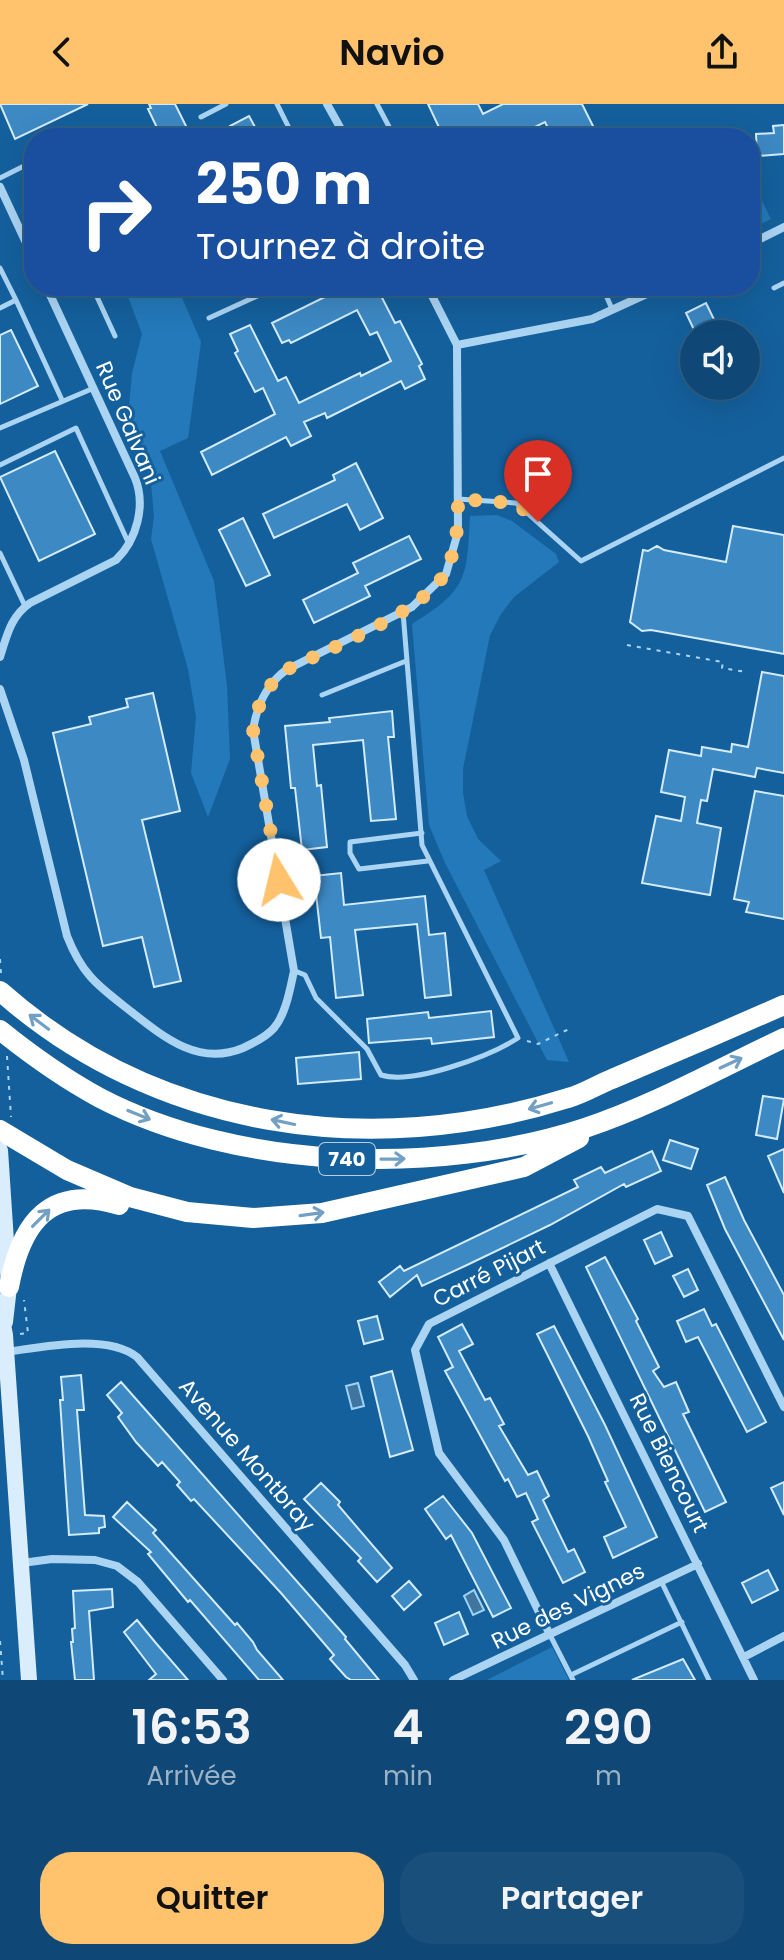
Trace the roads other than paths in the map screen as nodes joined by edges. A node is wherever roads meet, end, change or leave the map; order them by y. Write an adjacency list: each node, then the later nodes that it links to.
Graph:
1 (226, 104): 5 (lane)
2 (277, 104): 6 (lane)
3 (327, 104): 7 (street)
4 (377, 104): 8 (lane)
5 (201, 117)
6 (289, 128)
7 (340, 128)
8 (390, 128)
9 (24, 166): 10 (lane)
10 (0, 178)
11 (0, 187): 13 (street)
12 (784, 227): 14 (street)
13 (24, 236)
14 (760, 239)
15 (0, 268): 24 (lane)
16 (784, 283): 17 (lane)
17 (774, 288)
18 (51, 296): 30 (street, Rue Galvani)
19 (97, 296): 28 (lane)
20 (257, 296): 27 (lane)
21 (432, 296): 29 (street)
22 (606, 296): 26 (lane)
23 (641, 296): 26 (street)
24 (16, 300): 25 (lane); 31 (lane)
25 (0, 308)
26 (612, 309): 29 (street)
27 (209, 318)
28 (115, 336)
29 (457, 345): 35 (street)
30 (94, 388): 31 (lane); 36 (street, Rue Galvani)
31 (62, 400): 32 (lane)
32 (0, 428)
33 (784, 458): 35 (lane)
34 (0, 465): 36 (lane)
35 (458, 499): 39 (street)
36 (128, 542): 38 (street, Rue Galvani)
37 (0, 553): 38 (lane)
38 (25, 606): 40 (street)
39 (403, 612): 41 (lane); 46 (street)
40 (0, 657)
41 (406, 661): 43 (lane); 44 (lane)
42 (0, 689): 46 (street)
43 (322, 695)
44 (422, 833): 45 (lane); 45 (lane)
45 (428, 861): 46 (lane)
46 (294, 971)
47 (784, 990): 52 (highway)
48 (0, 991): 52 (highway, 740, one-way to 48)
49 (784, 1005): 52 (highway, 740)
50 (0, 1030): 53 (highway, 740, one-way to 53)
51 (784, 1038): 53 (highway, 740, one-way to 51)
52 (646, 1066)
53 (633, 1111): 56 (highway, one-way to 53)
54 (0, 1130): 56 (highway)
55 (0, 1150): 58 (street)
56 (234, 1217): 58 (highway, one-way to 56)
57 (549, 1263): 62 (street, Carré Pijart); 64 (street, Rue Biencourt); 67 (street, Carré Pijart)
58 (9, 1287): 60 (street)
59 (0, 1309): 60 (street)
60 (5, 1327): 61 (street)
61 (6, 1352): 63 (street); 73 (street, Avenue Montbray)
62 (784, 1407)
63 (22, 1563): 71 (street); 72 (street)
64 (698, 1564): 65 (street, Rue des Vignes); 69 (street, Rue Biencourt)
65 (661, 1581): 66 (lane); 67 (street, Rue des Vignes)
66 (682, 1622): 70 (lane); 75 (lane)
67 (550, 1635): 70 (lane); 74 (street, Rue des Vignes)
68 (784, 1636): 69 (street)
69 (744, 1657): 76 (street, Rue Biencourt)
70 (572, 1678)
71 (29, 1680)
72 (223, 1680)
73 (414, 1680)
74 (453, 1680)
75 (709, 1680)
76 (754, 1680)

